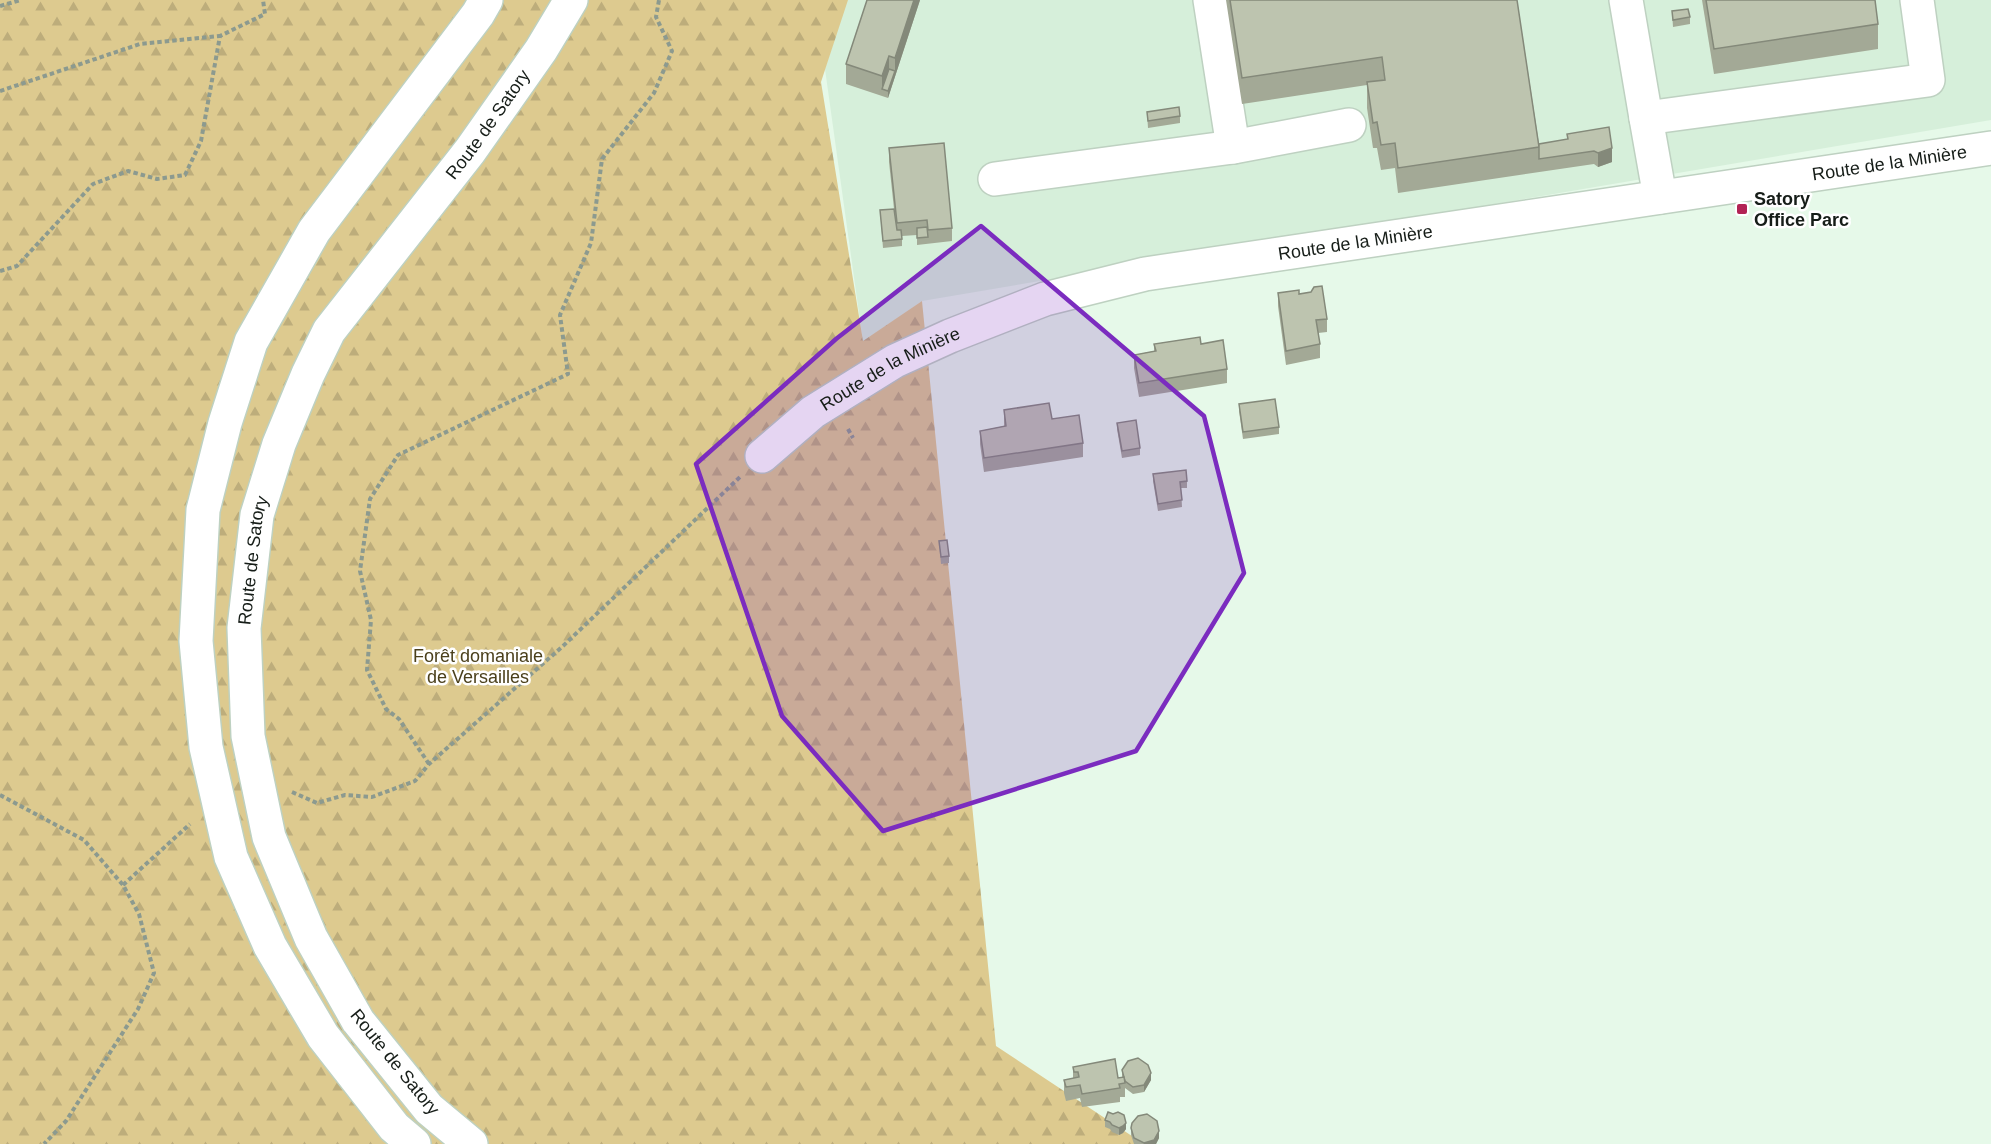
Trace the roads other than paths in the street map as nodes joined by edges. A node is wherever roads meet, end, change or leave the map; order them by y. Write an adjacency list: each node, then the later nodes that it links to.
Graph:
1 (486, 0): 13 (main road)
2 (571, 0): 14 (main road, Route de Satory)
3 (1210, 0): 8 (main road)
4 (1626, 0): 6 (main road)
5 (1917, 0): 6 (main road)
6 (1646, 118): 11 (main road)
7 (1349, 124): 8 (main road)
8 (1233, 147): 10 (main road)
9 (1991, 148): 11 (main road, Route de la Minière)
10 (995, 179)
11 (1660, 197): 12 (main road, Route de la Minière)
12 (762, 456)
13 (414, 1144)
14 (471, 1144)

